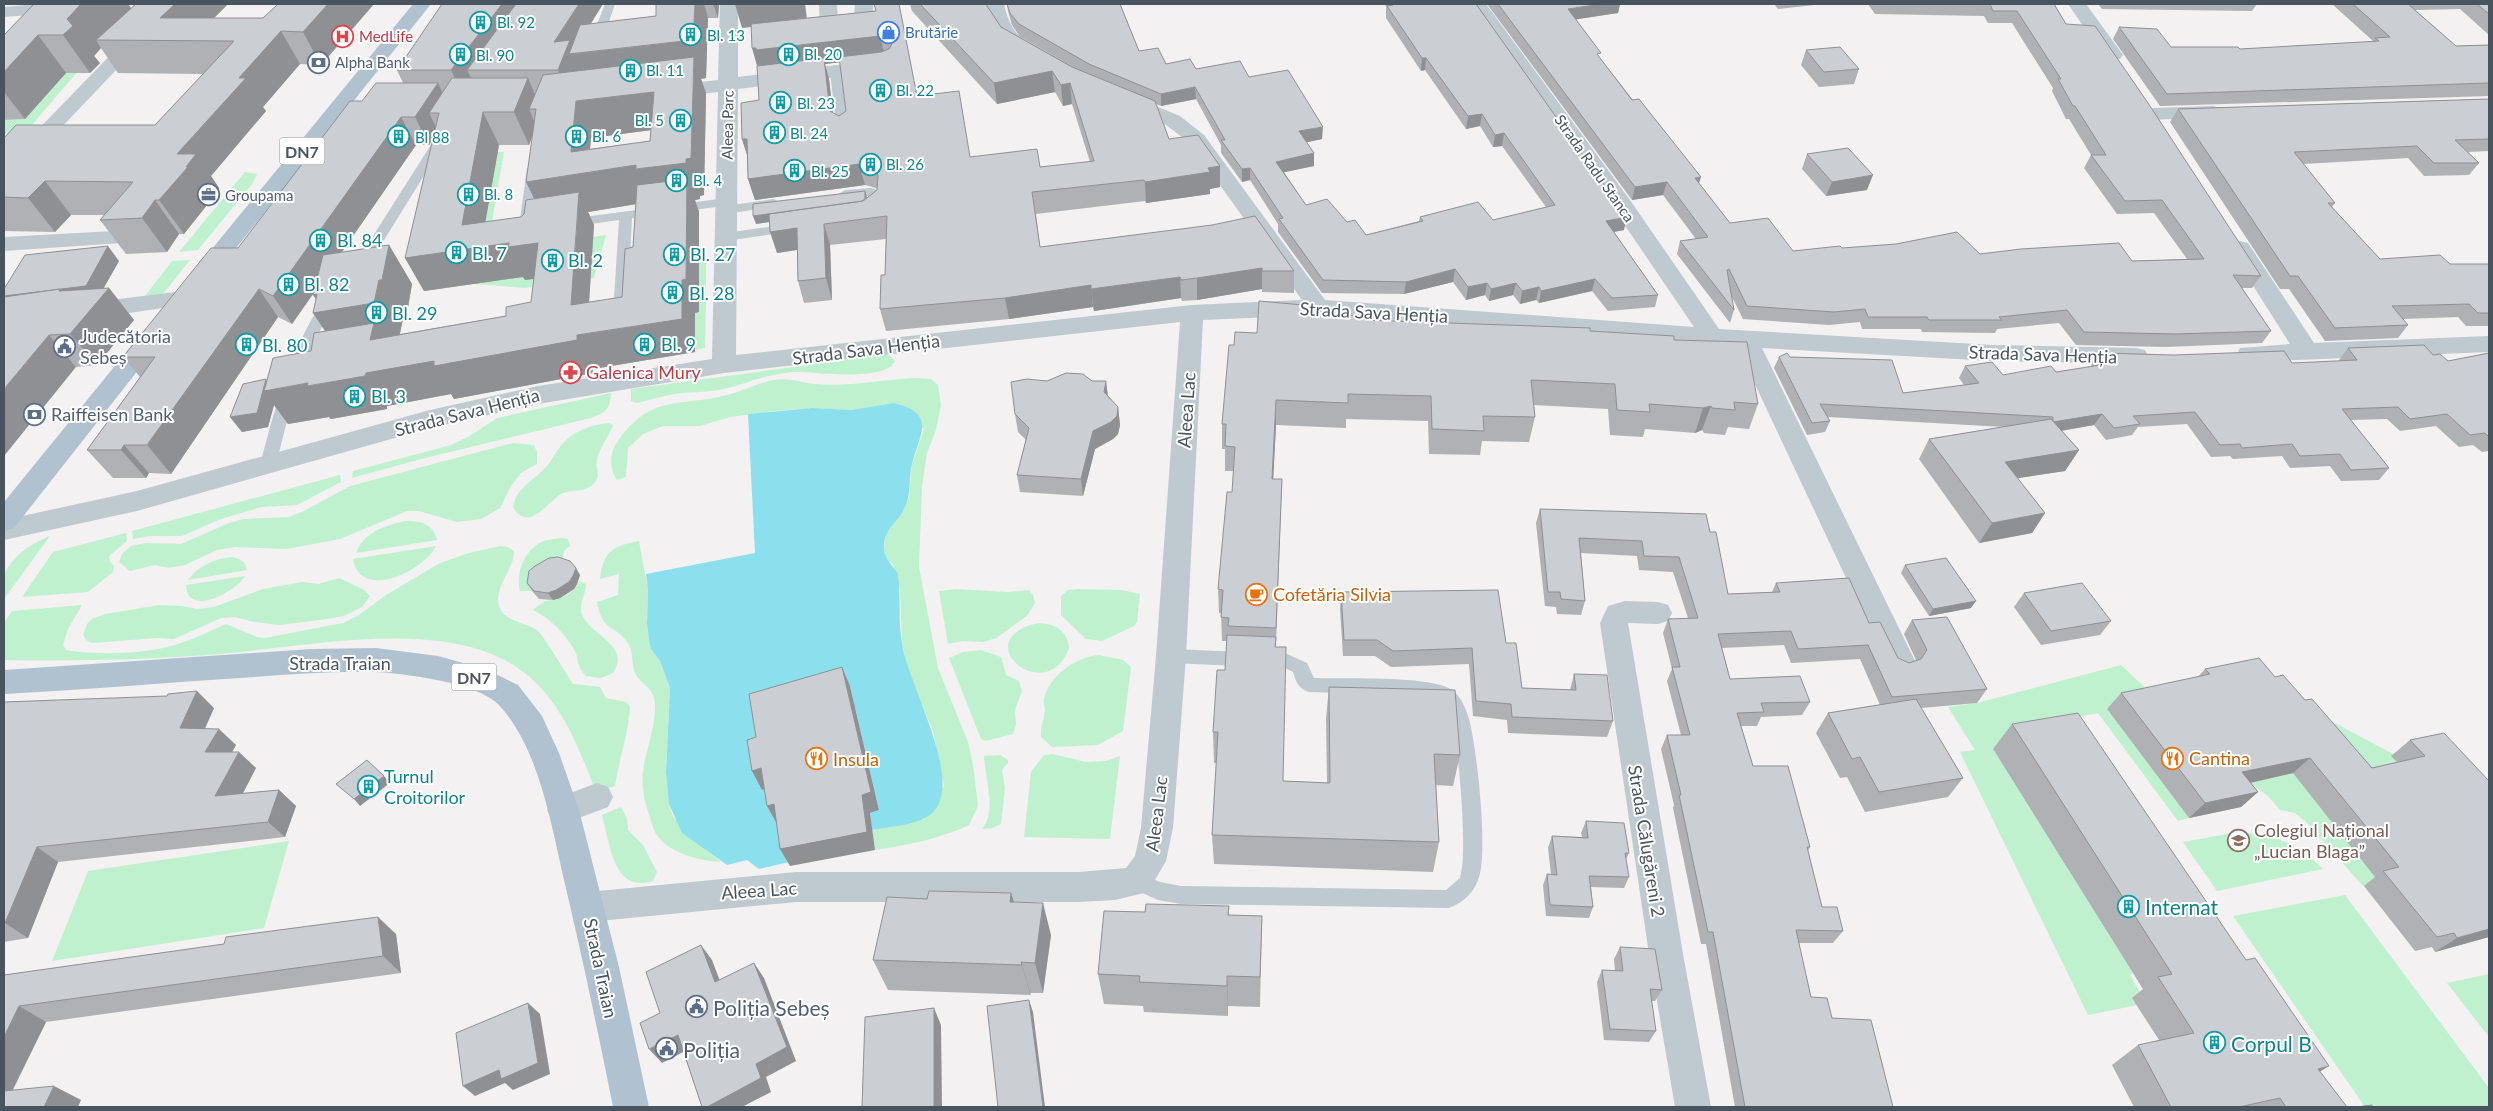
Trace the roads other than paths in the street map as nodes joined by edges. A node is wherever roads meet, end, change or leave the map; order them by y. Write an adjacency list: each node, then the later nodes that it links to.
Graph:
1 (170, 4): 31 (street)
2 (422, 4): 25 (main road, DN7)
3 (610, 4): 17 (lane)
4 (730, 4): 16 (street, Aleea Parc)
5 (828, 4): 12 (street)
6 (864, 4): 12 (street)
7 (995, 4): 19 (street)
8 (1477, 4): 54 (street, Strada Radu Stanca)
9 (2077, 4): 21 (street)
10 (42, 8): 11 (street); 13 (street)
11 (4, 12)
12 (829, 28): 14 (street)
13 (19, 29)
14 (810, 31)
15 (751, 38): 16 (street)
16 (728, 41): 22 (street, Aleea Parc)
17 (593, 50)
18 (885, 65): 20 (street)
19 (1050, 66)
20 (836, 72): 22 (street); 30 (lane)
21 (2126, 74)
22 (728, 85): 24 (street); 37 (street, Aleea Parc)
23 (1109, 93): 50 (street)
24 (646, 94)
25 (342, 102): 26 (street); 49 (main road, DN7)
26 (370, 102)
27 (2230, 111): 28 (street)
28 (2153, 114)
29 (446, 131): 47 (lane)
30 (843, 132)
31 (30, 149): 32 (street); 34 (street)
32 (4, 150)
33 (535, 154): 42 (lane)
34 (6, 187)
35 (836, 195): 39 (lane)
36 (788, 201): 37 (lane)
37 (726, 206): 38 (lane); 44 (street, Aleea Parc)
38 (626, 216): 40 (lane); 53 (lane)
39 (863, 218)
40 (552, 225)
41 (804, 226): 44 (lane)
42 (535, 227)
43 (2227, 228): 57 (street)
44 (725, 236): 58 (street, Aleea Parc)
45 (114, 238): 46 (street)
46 (4, 244)
47 (350, 280)
48 (336, 294): 62 (lane)
49 (182, 299): 51 (street); 64 (main road, DN7)
50 (1318, 307): 52 (street, Strada Sava Henția); 54 (street, Strada Sava Henția)
51 (70, 314)
52 (1192, 314): 58 (street, Strada Sava Henția); 67 (street, Aleea Lac)
53 (620, 315)
54 (1711, 335): 55 (street, Strada Sava Henția)
55 (1746, 339): 60 (street, Strada Sava Henția); 68 (street)
56 (2489, 344): 57 (street)
57 (2307, 351): 59 (street)
58 (719, 355): 63 (street, Strada Sava Henția)
59 (2222, 355)
60 (2157, 357)
61 (313, 364): 62 (lane)
62 (294, 367): 63 (lane)
63 (268, 465): 65 (street, Strada Sava Henția)
64 (4, 521)
65 (4, 530)
66 (1658, 613): 75 (street, Strada Călugăreni 2)
67 (1171, 656): 72 (street, Aleea Lac); 72 (lane)
68 (1901, 663)
69 (4, 682): 71 (main road, Strada Traian / DN7)
70 (597, 797): 71 (street)
71 (562, 810): 73 (main road, Strada Traian / DN7)
72 (1136, 880): 73 (street, Aleea Lac)
73 (588, 907): 74 (main road, Strada Traian / DN7)
74 (631, 1107)
75 (1693, 1107)

